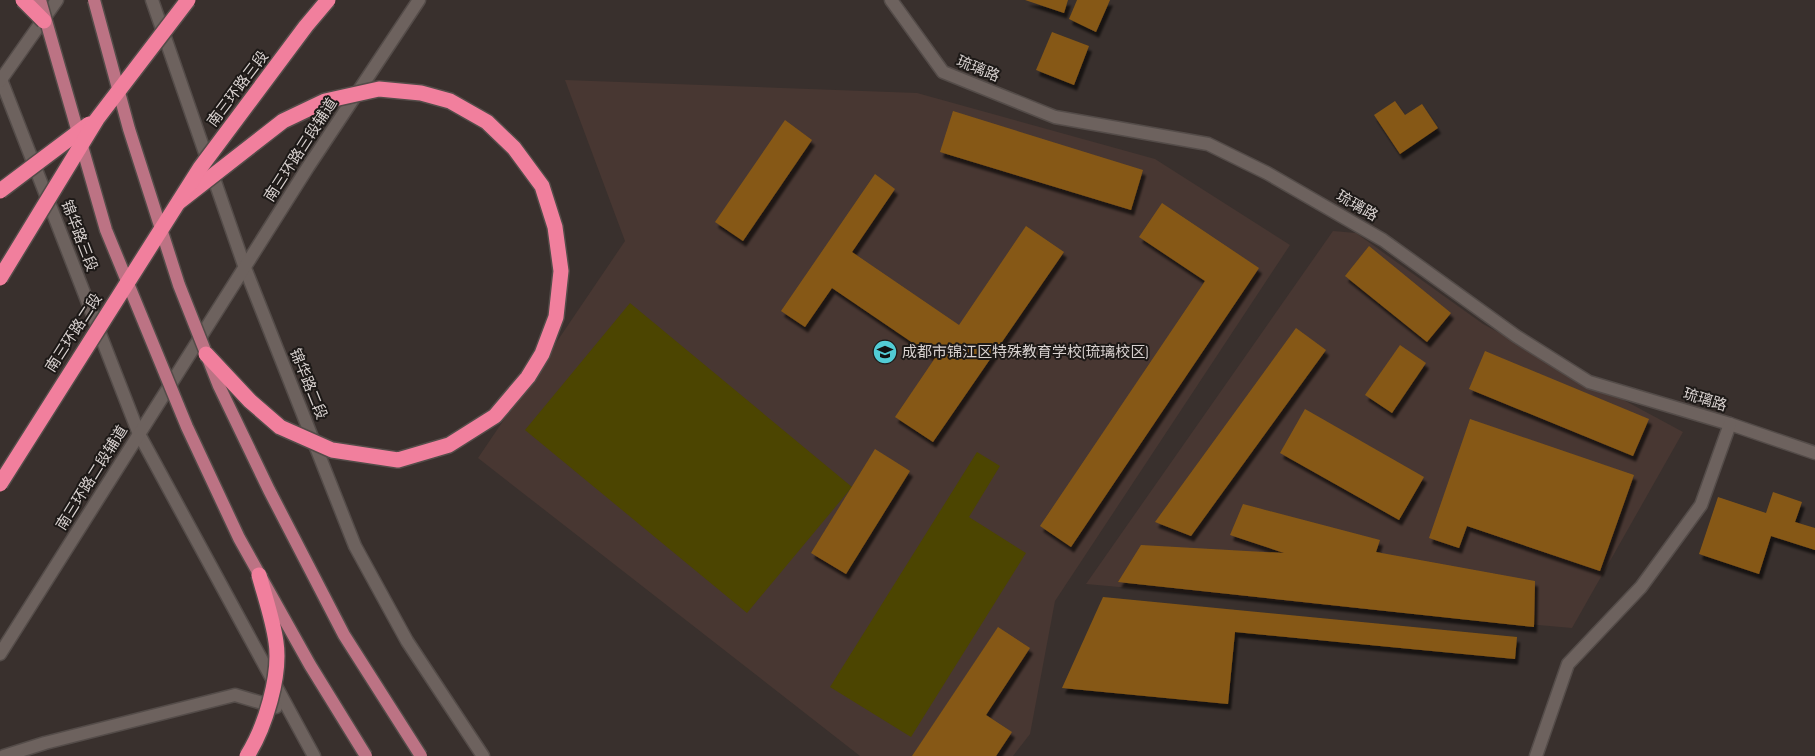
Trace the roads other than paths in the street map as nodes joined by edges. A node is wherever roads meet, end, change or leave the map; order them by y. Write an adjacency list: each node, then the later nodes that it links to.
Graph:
1 (23, 0): 10 (highway, bridge)
2 (40, 0): 10 (main road, bridge)
3 (57, 0): 11 (main road)
4 (94, 0): 18 (main road, bridge)
5 (152, 0): 15 (main road, 锦华路二段)
6 (188, 0): 12 (highway, bridge)
7 (328, 0): 14 (highway, 南三环路三段, bridge)
8 (419, 0): 15 (main road, 南三环路三段辅道)
9 (891, 0): 19 (main road, 琉璃路)
10 (44, 21): 23 (main road, bridge)
11 (0, 79): 20 (main road, 锦华路三段)
12 (97, 119): 13 (highway, bridge); 16 (highway, bridge)
13 (0, 191)
14 (179, 202): 18 (highway, bridge); 22 (highway, 南三环路二段, bridge)
15 (245, 268): 17 (main road, 南三环路三段辅道); 31 (main road, 锦华路二段)
16 (0, 278)
17 (212, 319): 20 (main road, 南三环路二段辅道)
18 (206, 354): 30 (main road, bridge)
19 (1730, 424): 21 (main road, 琉璃路); 32 (main road)
20 (138, 434): 24 (main road, 南三环路二段辅道); 25 (main road)
21 (1815, 452)
22 (0, 484)
23 (259, 575): 27 (highway, bridge); 29 (main road, bridge)
24 (0, 654)
25 (288, 711): 26 (main road); 28 (main road)
26 (4, 756)
27 (248, 756)
28 (314, 756)
29 (366, 756)
30 (421, 756)
31 (483, 756)
32 (1536, 756)

